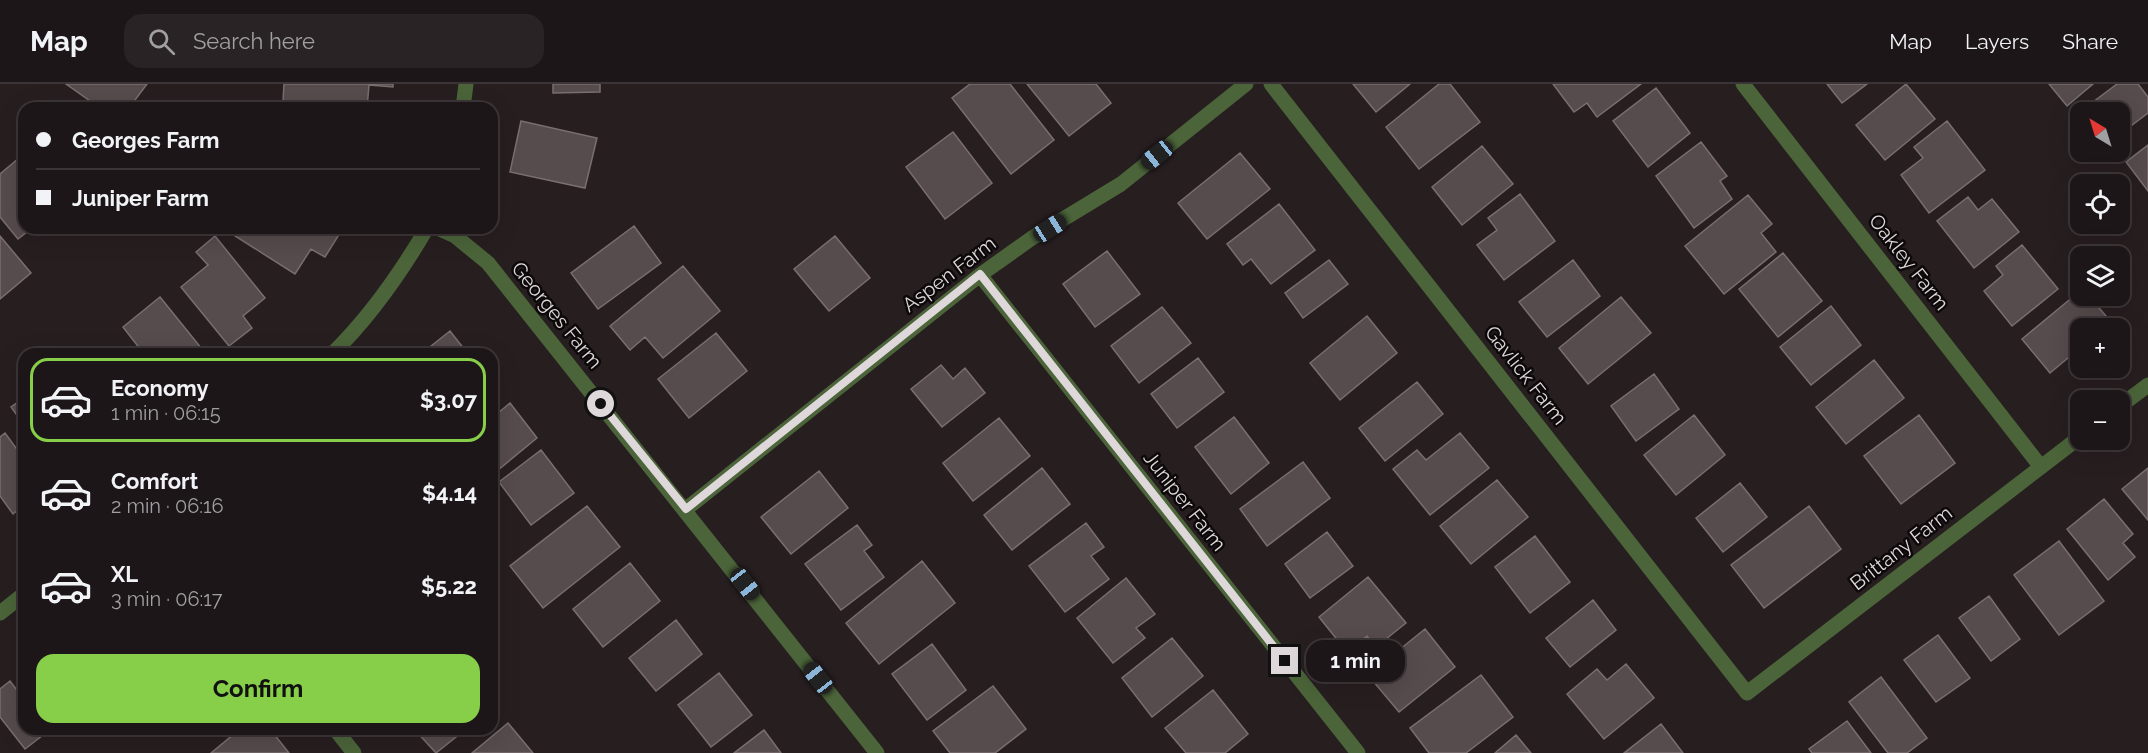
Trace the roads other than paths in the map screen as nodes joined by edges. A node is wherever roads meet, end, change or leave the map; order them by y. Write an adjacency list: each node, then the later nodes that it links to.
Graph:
1 (466, 84): 5 (street)
2 (1246, 84): 8 (street, Aspen Farm)
3 (1271, 84): 17 (street, Gavlick Farm)
4 (1743, 84): 13 (street, Oakley Farm)
5 (464, 102)
6 (423, 234): 9 (street)
7 (450, 234): 14 (street, Georges Farm)
8 (980, 274): 14 (street, Aspen Farm); 21 (street, Juniper Farm)
9 (338, 348)
10 (2148, 384): 11 (street)
11 (2130, 398)
12 (2070, 444): 13 (street, Brittany Farm)
13 (2041, 467): 17 (street, Brittany Farm)
14 (686, 509): 20 (street, Georges Farm)
15 (18, 599): 16 (street)
16 (0, 613)
17 (1747, 693)
18 (340, 735): 19 (street)
19 (354, 753)
20 (877, 753)
21 (1358, 753)

